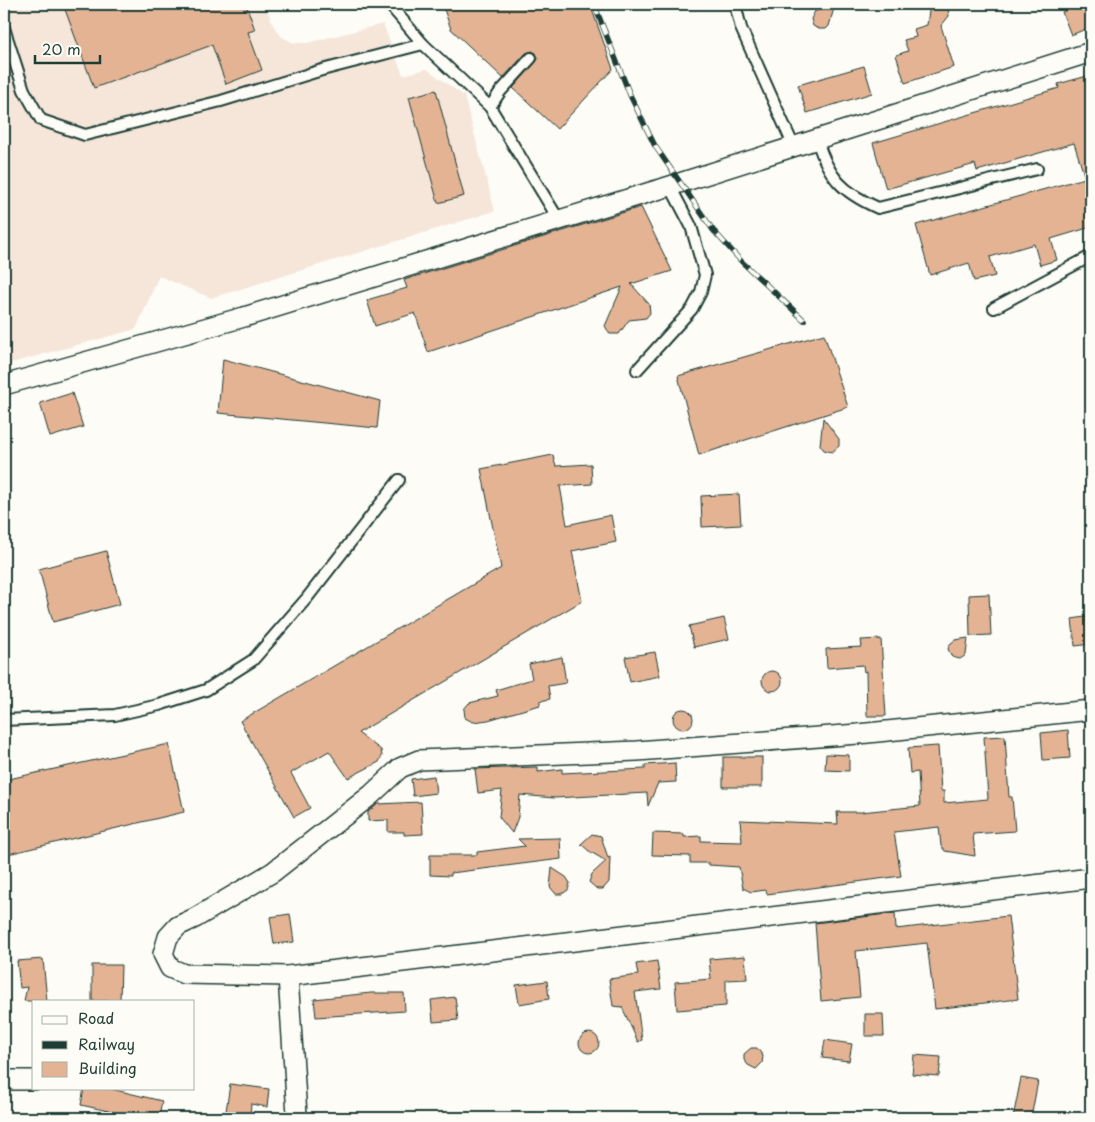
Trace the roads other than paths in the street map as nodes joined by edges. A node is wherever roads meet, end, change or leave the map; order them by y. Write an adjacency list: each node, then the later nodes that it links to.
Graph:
1 (389, 4): 4 (lane)
2 (735, 4): 9 (lane)
3 (4, 28): 4 (lane)
4 (423, 44): 7 (lane)
5 (1091, 52): 8 (street)
6 (531, 58): 7 (lane)
7 (490, 107): 12 (lane)
8 (817, 140): 9 (street); 10 (lane)
9 (794, 147): 11 (street)
10 (1037, 169)
11 (670, 186): 12 (street); 15 (lane)
12 (559, 220): 16 (street)
13 (1091, 256): 14 (lane)
14 (994, 308)
15 (638, 370)
16 (4, 384)
17 (399, 480): 19 (lane)
18 (1091, 710): 21 (street)
19 (4, 720)
20 (1091, 878): 21 (street)
21 (288, 976): 24 (street)
22 (4, 1080): 23 (street)
23 (32, 1080)
24 (299, 1118)

